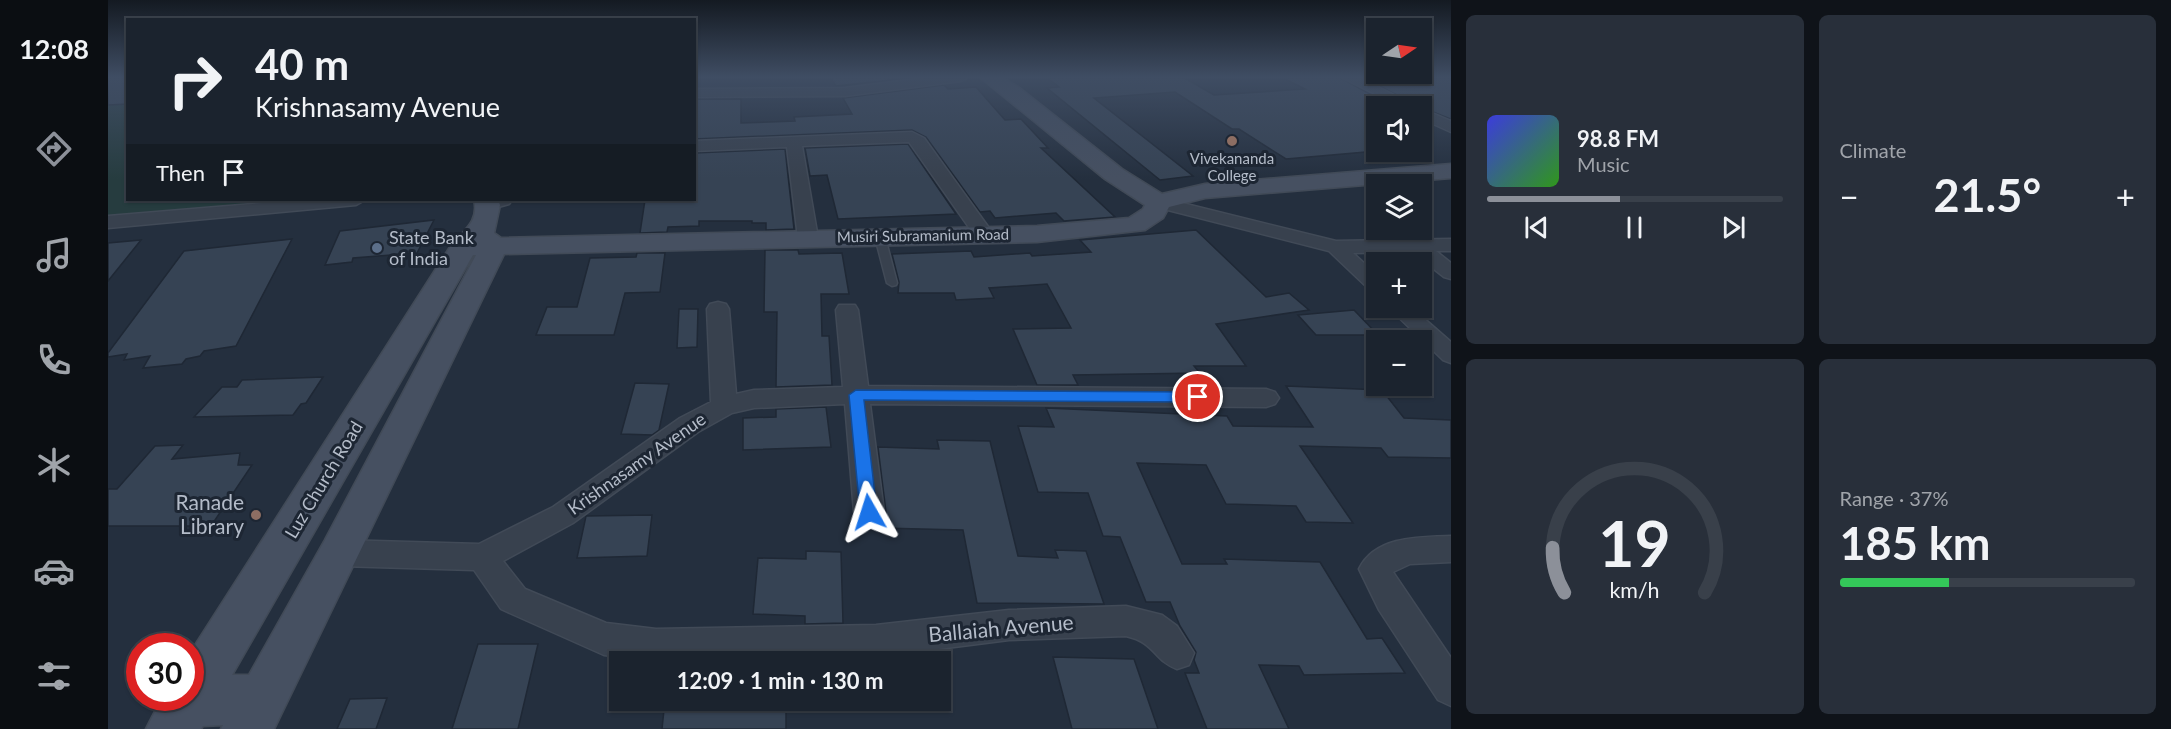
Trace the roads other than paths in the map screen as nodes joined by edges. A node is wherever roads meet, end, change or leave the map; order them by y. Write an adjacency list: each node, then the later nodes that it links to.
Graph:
1 (1038, 111): 8 (main road)
2 (1432, 118): 3 (street)
3 (1451, 127)
4 (794, 143): 5 (street); 11 (street); 13 (street)
5 (696, 146)
6 (1451, 171): 8 (main road)
7 (345, 201): 9 (street)
8 (1158, 202): 11 (main road, Musiri Subramanium Road); 16 (street)
9 (108, 222)
10 (486, 222): 13 (main road, Musiri Subramanium Road); 29 (main road); 34 (main road, Luz Church Road)
11 (984, 235): 12 (main road, Musiri Subramanium Road)
12 (880, 237): 13 (main road, Musiri Subramanium Road); 19 (lane)
13 (808, 238)
14 (1451, 245): 15 (street)
15 (1417, 246): 16 (street); 17 (street)
16 (1336, 247): 18 (street)
17 (1451, 273)
18 (1366, 276)
19 (892, 283)
20 (718, 309): 26 (street)
21 (847, 310): 24 (street)
22 (1412, 318): 23 (street)
23 (1451, 355)
24 (856, 395): 25 (street, Krishnasamy Avenue); 26 (street, Krishnasamy Avenue); 27 (street)
25 (1266, 398)
26 (723, 406): 30 (street, Krishnasamy Avenue)
27 (869, 512)
28 (1451, 549): 32 (street)
29 (340, 553): 30 (street, Krishnasamy Avenue); 33 (main road)
30 (482, 557): 31 (street, Ballaiah Avenue)
31 (1177, 653)
32 (1451, 688)
33 (254, 714): 34 (main road)
34 (181, 715)

